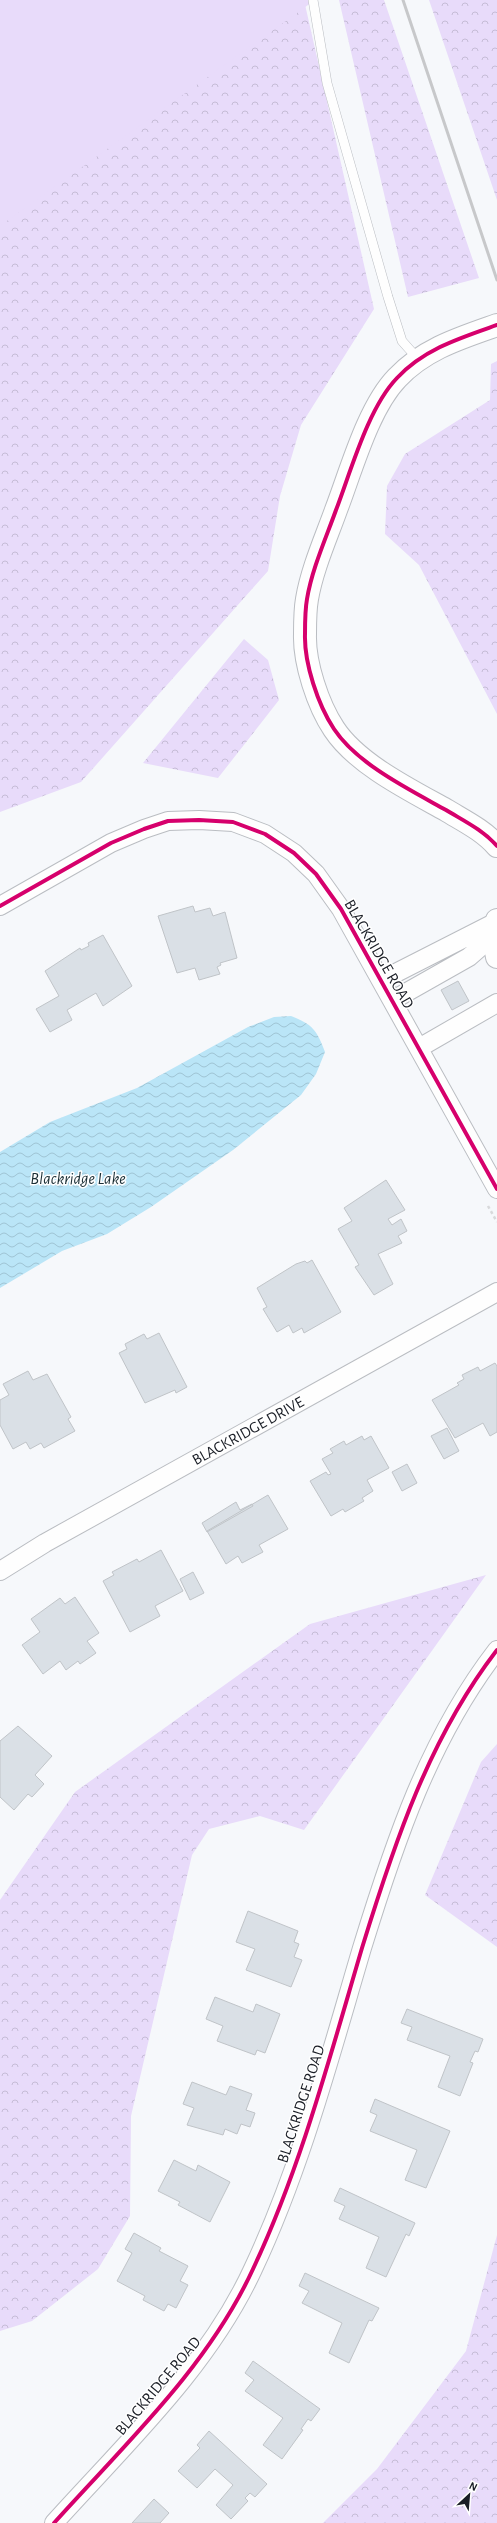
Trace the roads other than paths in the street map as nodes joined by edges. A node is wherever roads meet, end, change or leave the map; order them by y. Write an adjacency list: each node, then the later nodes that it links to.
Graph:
1 (313, 0): 3 (lane)
2 (497, 325): 3 (street)
3 (418, 359): 4 (street)
4 (497, 846)
5 (0, 906): 7 (street, BLACKRIDGE ROAD)
6 (496, 934): 7 (street); 8 (street)
7 (382, 980): 8 (street, BLACKRIDGE ROAD)
8 (393, 1000): 10 (street, BLACKRIDGE ROAD)
9 (497, 1003): 10 (street)
10 (419, 1048): 11 (street, BLACKRIDGE ROAD)
11 (497, 1189)
12 (497, 1292): 13 (street, BLACKRIDGE DRIVE)
13 (0, 1571)
14 (497, 1650): 15 (street, BLACKRIDGE ROAD)
15 (54, 2523)

